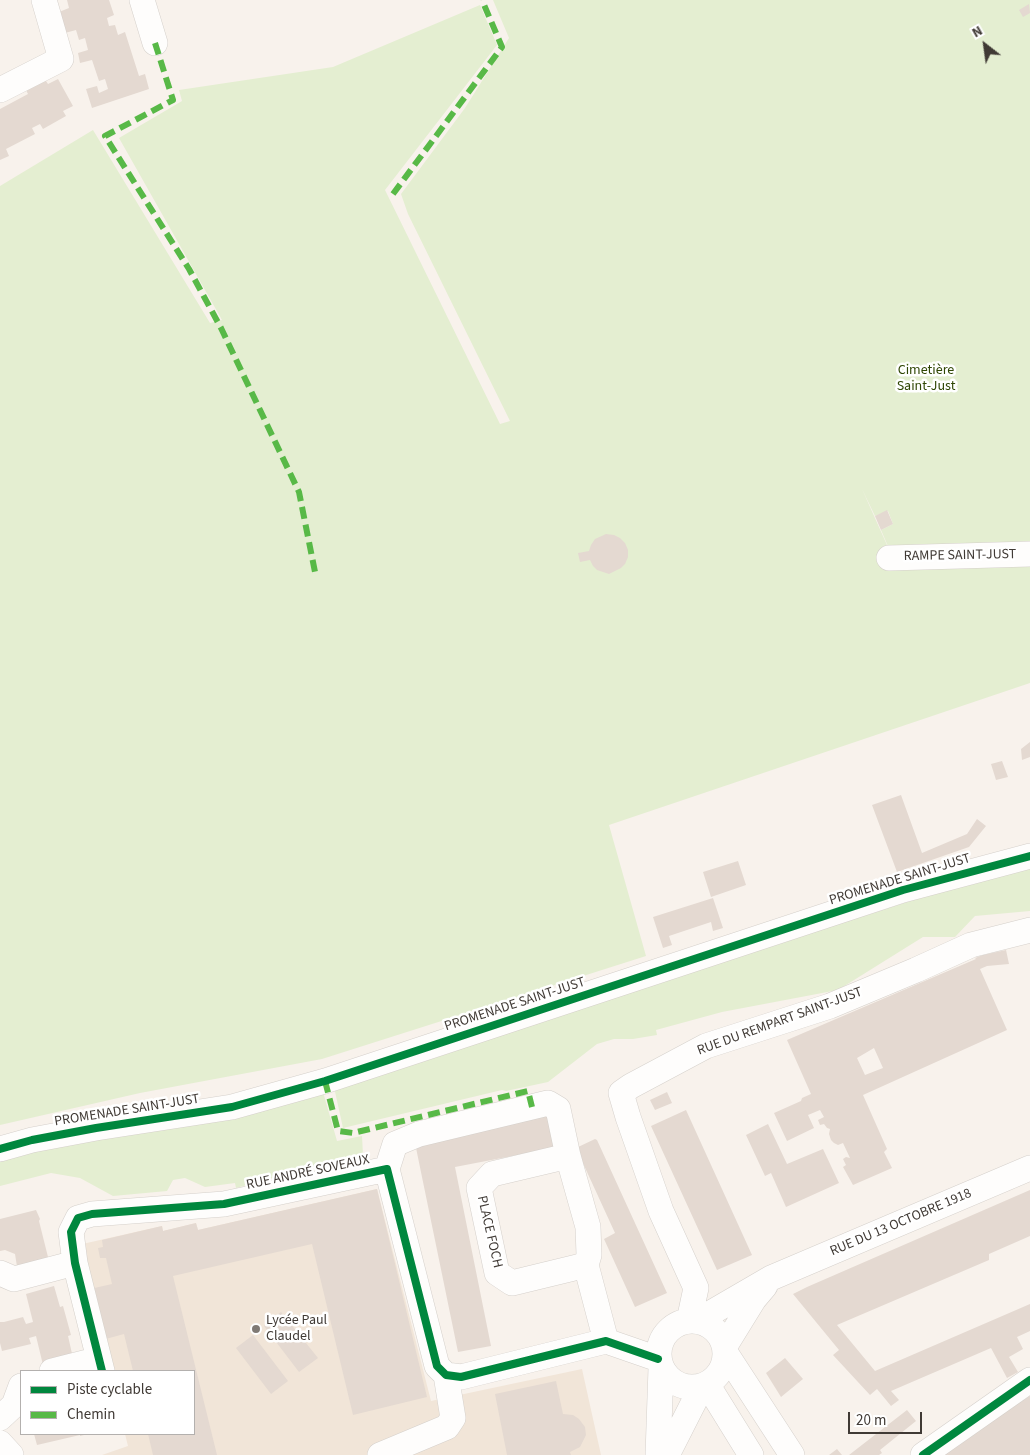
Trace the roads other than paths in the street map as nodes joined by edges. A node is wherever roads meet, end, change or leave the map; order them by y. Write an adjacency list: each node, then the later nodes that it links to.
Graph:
1 (44, 0): 4 (street)
2 (142, 0): 3 (street)
3 (155, 43)
4 (0, 90)
5 (1030, 554): 6 (street, RAMPE SAINT-JUST)
6 (889, 558)
7 (1030, 856): 9 (street, PROMENADE SAINT-JUST)
8 (1030, 930): 17 (street, RUE DU REMPART SAINT-JUST)
9 (0, 1149)
10 (568, 1156): 12 (street); 14 (street); 14 (street, PLACE FOCH)
11 (1030, 1168): 16 (street, RUE DU 13 OCTOBRE 1918)
12 (387, 1169): 13 (street, RUE ANDRÉ SOVEAUX); 23 (street, RUE ANDRÉ SOVEAUX)
13 (76, 1263): 15 (street); 21 (street, RUE ANDRÉ SOVEAUX)
14 (586, 1265): 18 (street)
15 (0, 1273)
16 (771, 1278): 17 (street, RUE DU 13 OCTOBRE 1918); 19 (street, RUE DU 13 OCTOBRE 1918)
17 (693, 1321): 19 (street); 20 (street)
18 (606, 1341): 20 (street); 23 (street)
19 (725, 1349): 25 (street); 34 (street)
20 (660, 1364): 25 (street); 31 (street)
21 (101, 1365): 22 (street)
22 (60, 1370)
23 (446, 1375): 30 (street)
24 (1030, 1380): 35 (street)
25 (704, 1385): 32 (street); 33 (street)
26 (20, 1389): 27 (street)
27 (0, 1418)
28 (0, 1443): 29 (street)
29 (10, 1455)
30 (380, 1455)
31 (658, 1455)
32 (667, 1455)
33 (751, 1455)
34 (792, 1455)
35 (923, 1455)

